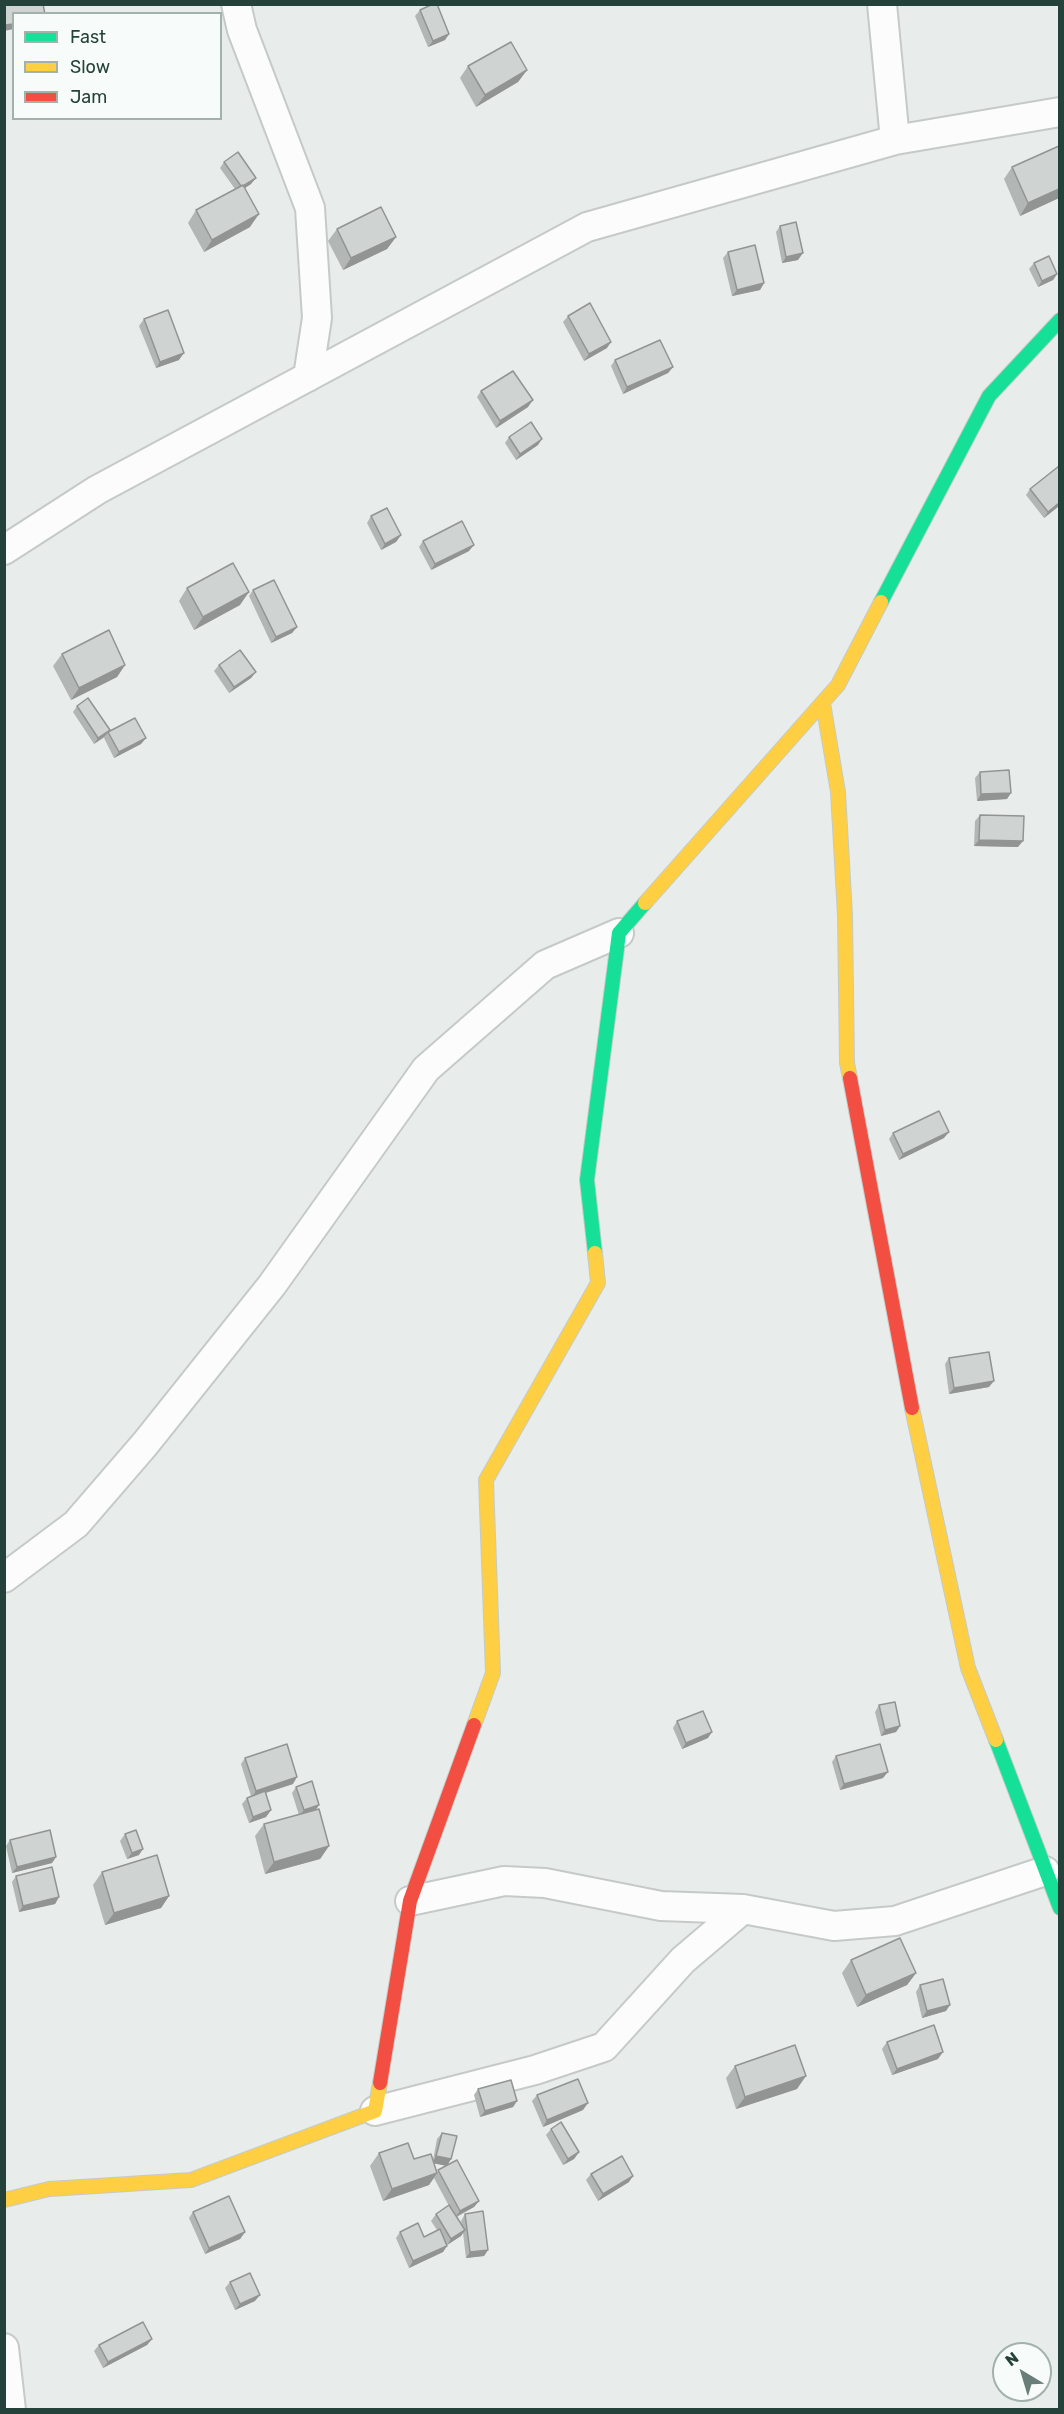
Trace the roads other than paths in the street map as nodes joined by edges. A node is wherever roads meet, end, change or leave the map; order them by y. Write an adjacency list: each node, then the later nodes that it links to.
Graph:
1 (236, 4): 6 (street)
2 (882, 4): 4 (street)
3 (1059, 112): 4 (street)
4 (895, 140): 6 (street)
5 (1059, 320): 8 (street)
6 (308, 377): 7 (street)
7 (4, 550)
8 (823, 702): 9 (street); 11 (street)
9 (619, 933): 10 (street); 12 (street)
10 (4, 1578)
11 (1045, 1871): 13 (street); 14 (street)
12 (410, 1901): 14 (street); 15 (street)
13 (1059, 1908)
14 (743, 1909): 15 (street)
15 (375, 2112): 16 (street)
16 (4, 2200)
17 (4, 2349): 18 (street)
18 (11, 2409)

